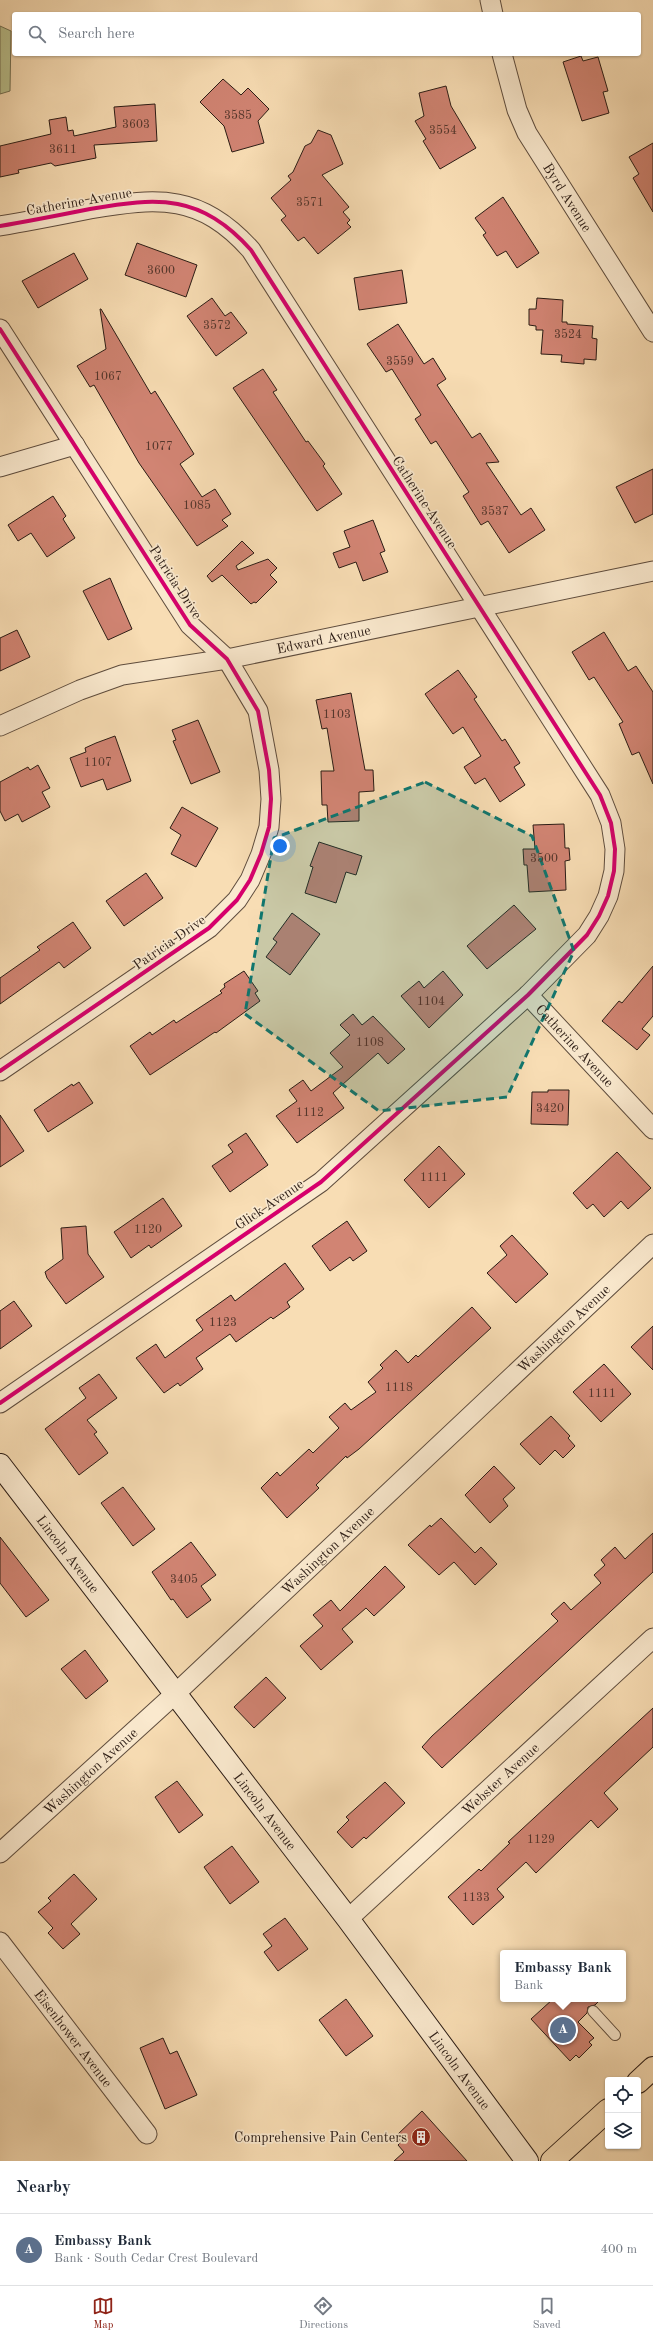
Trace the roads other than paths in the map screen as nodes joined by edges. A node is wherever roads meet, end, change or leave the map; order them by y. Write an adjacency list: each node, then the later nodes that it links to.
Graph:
1 (490, 0): 2 (street)
2 (493, 12)
3 (502, 56): 6 (street, Byrd Avenue)
4 (0, 226): 10 (street, Catherine Avenue)
5 (0, 329): 7 (street, Patricia Drive)
6 (653, 332)
7 (75, 445): 8 (street); 11 (street, Patricia Drive)
8 (0, 467)
9 (653, 571): 10 (street, Edward Avenue)
10 (479, 607): 11 (street, Edward Avenue); 13 (street, Catherine Avenue)
11 (227, 659): 12 (street, Edward Avenue); 14 (street, Patricia Drive)
12 (0, 726)
13 (528, 995): 15 (street, Catherine Avenue); 17 (street, Glick Avenue)
14 (0, 1071)
15 (653, 1129)
16 (653, 1244): 20 (street, Washington Avenue)
17 (0, 1403)
18 (0, 1464): 20 (street, Lincoln Avenue)
19 (653, 1638): 22 (street, Webster Avenue)
20 (175, 1694): 21 (street, Washington Avenue); 22 (street, Lincoln Avenue)
21 (0, 1854)
22 (348, 1919): 30 (street, Lincoln Avenue)
23 (0, 1942): 29 (street, Eisenhower Avenue)
24 (593, 2011): 25 (lane)
25 (615, 2035)
26 (653, 2068): 27 (main road)
27 (641, 2079)
28 (605, 2113): 31 (main road)
29 (147, 2134)
30 (526, 2161)
31 (552, 2161)

